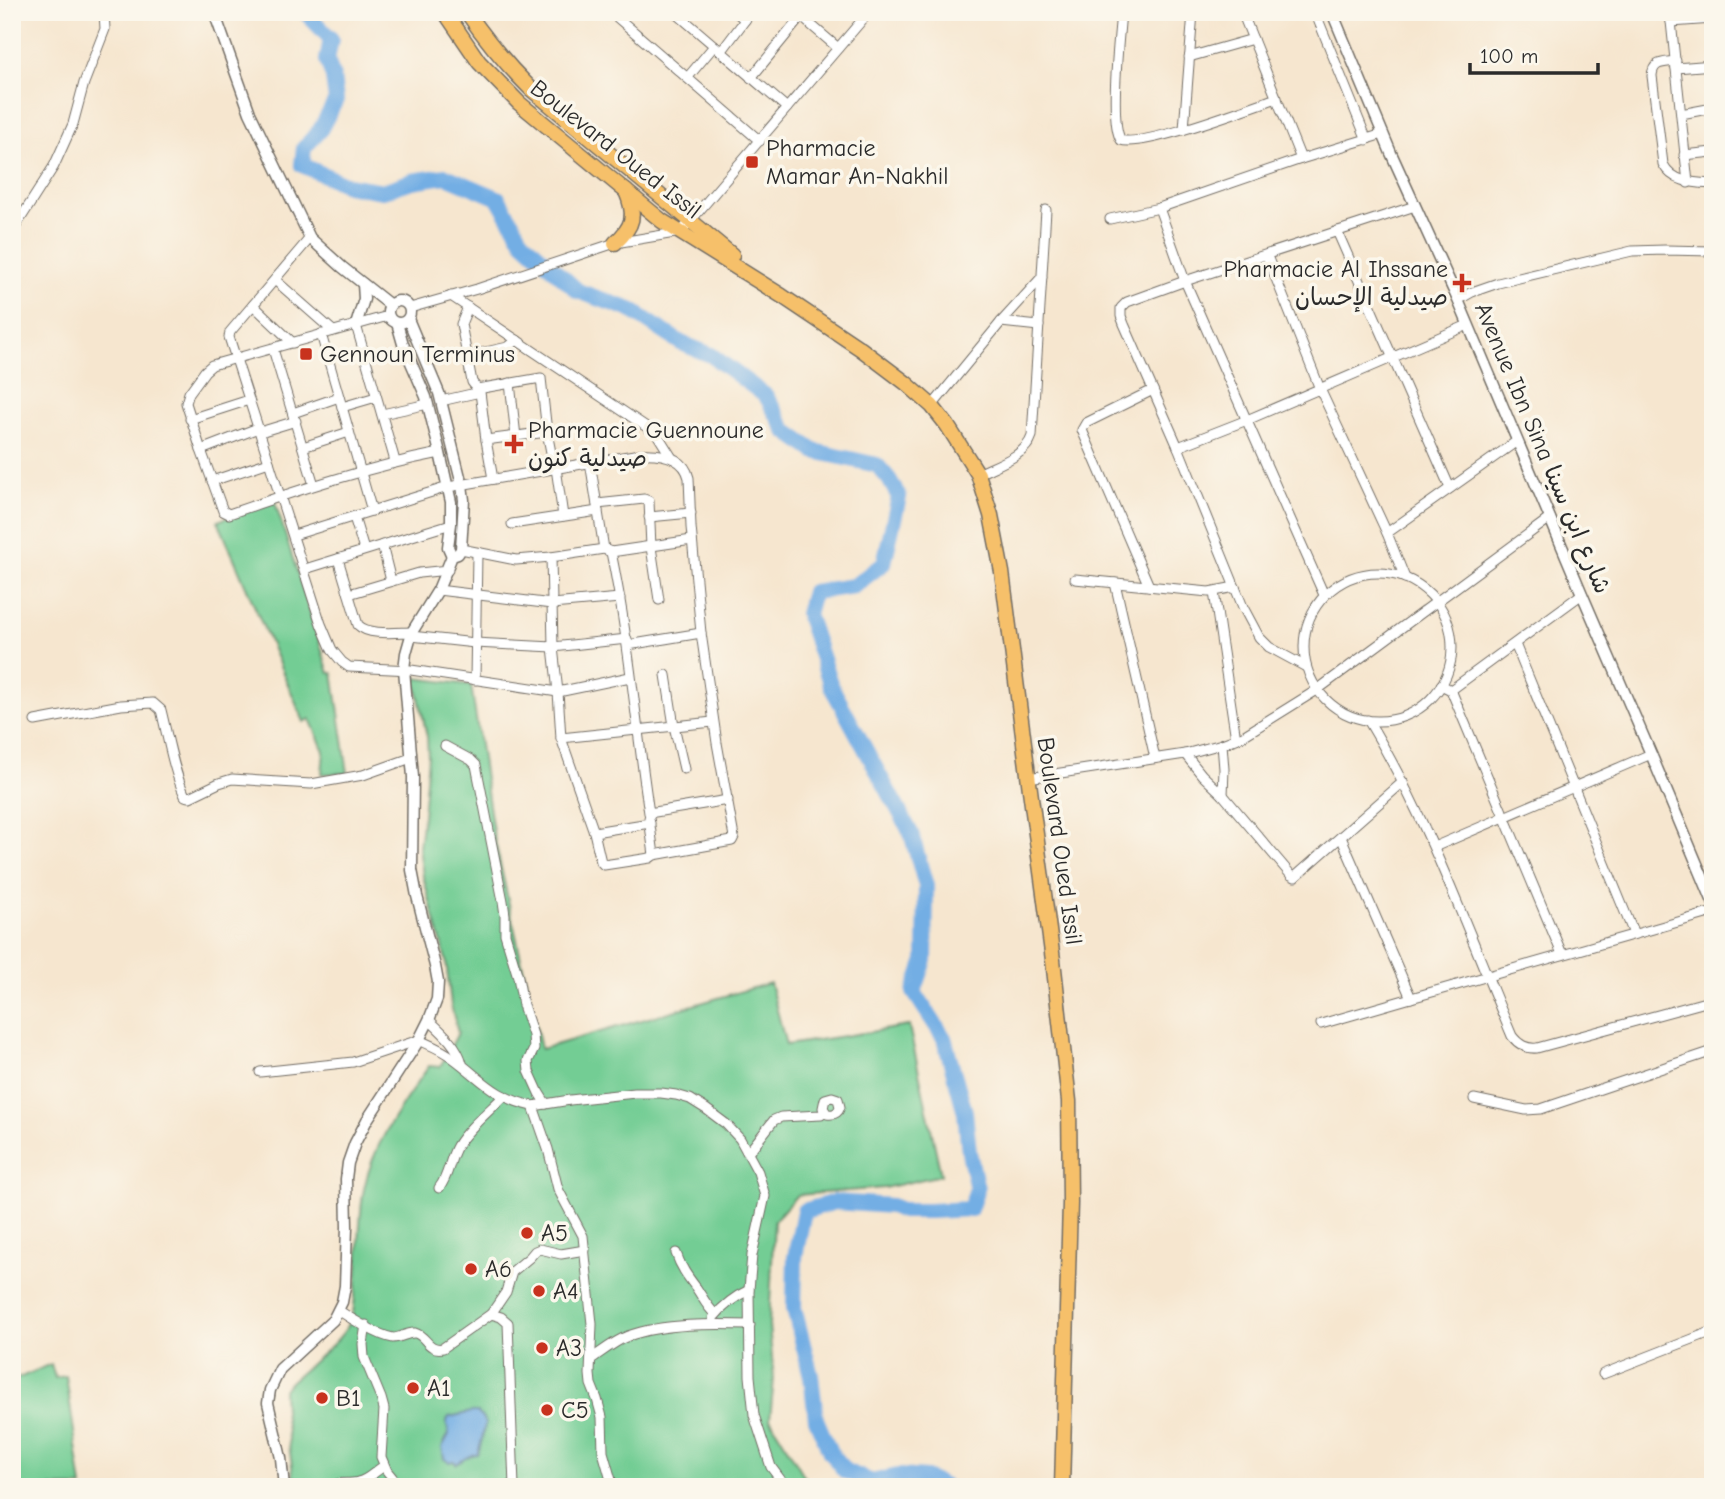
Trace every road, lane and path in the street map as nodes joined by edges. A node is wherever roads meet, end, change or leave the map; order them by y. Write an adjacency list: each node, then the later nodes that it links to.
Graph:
1 (104, 12): 48 (street)
2 (214, 12): 49 (street)
3 (444, 12): 41 (main road, Boulevard Oued Issil)
4 (467, 12): 46 (main road, Boulevard Oued Issil)
5 (611, 12): 19 (street)
6 (628, 12): 19 (street)
7 (675, 12): 22 (street)
8 (736, 12): 16 (street)
9 (869, 12): 21 (street)
10 (1121, 12): 32 (street)
11 (1193, 12): 23 (street)
12 (1242, 12): 20 (street)
13 (1315, 12): 34 (street)
14 (1332, 12): 33 (street, Avenue Ibn Sina شارع ابن سينا)
15 (801, 14): 21 (street); 27 (street)
16 (748, 16): 22 (street)
17 (1671, 17): 18 (street); 24 (street)
18 (1713, 19)
19 (621, 21): 26 (street)
20 (1253, 39): 23 (street); 28 (street)
21 (838, 48): 29 (street)
22 (718, 49): 26 (street); 27 (street)
23 (1189, 57): 32 (street)
24 (1676, 64): 25 (street); 31 (street); 39 (street)
25 (1713, 65)
26 (688, 77): 35 (street)
27 (751, 78): 29 (street)
28 (1277, 98): 32 (street); 38 (street)
29 (788, 108): 35 (street)
30 (1713, 108): 31 (street)
31 (1681, 114): 37 (street)
32 (1184, 129)
33 (1383, 134): 34 (street); 42 (street, Avenue Ibn Sina شارع ابن سينا)
34 (1367, 140): 38 (street)
35 (760, 141): 46 (street)
36 (1713, 152): 37 (street)
37 (1684, 155): 39 (street)
38 (1301, 159): 43 (street)
39 (1688, 183): 40 (street)
40 (1713, 184)
41 (626, 190): 46 (main road, Boulevard Oued Issil); 50 (main road)
42 (1415, 206): 47 (street); 58 (street, Avenue Ibn Sina شارع ابن سينا)
43 (1158, 208): 45 (street); 55 (street)
44 (1046, 210): 53 (street)
45 (1110, 219)
46 (687, 227): 50 (street); 86 (main road, Boulevard Oued Issil)
47 (1337, 231): 52 (street); 73 (street)
48 (12, 232)
49 (310, 238): 54 (street); 56 (street)
50 (615, 243): 57 (street)
51 (1713, 251): 58 (street)
52 (1267, 256): 55 (street); 78 (street)
53 (1042, 277): 63 (street); 66 (street)
54 (275, 280): 59 (street); 67 (street)
55 (1185, 281): 79 (street); 91 (street)
56 (363, 284): 62 (street); 64 (street)
57 (451, 296): 60 (street); 61 (street)
58 (1458, 300): 65 (street, Avenue Ibn Sina شارع ابن سينا)
59 (253, 305): 70 (street); 74 (street)
60 (468, 307): 69 (street); 72 (street)
61 (409, 314): 62 (street); 62 (street); 84 (street)
62 (392, 315): 64 (street); 85 (street)
63 (1001, 321): 66 (street); 86 (street)
64 (356, 325): 67 (street); 82 (street)
65 (1468, 325): 73 (street); 97 (street, Avenue Ibn Sina شارع ابن سينا)
66 (1039, 326): 108 (street)
67 (332, 331): 68 (street)
68 (321, 334): 70 (street); 81 (street)
69 (517, 340): 72 (street); 75 (street)
70 (293, 343): 71 (street)
71 (274, 349): 74 (street); 89 (street)
72 (467, 356): 80 (street)
73 (1391, 357): 78 (street); 114 (street)
74 (236, 359): 83 (street); 90 (street)
75 (548, 360): 76 (street); 102 (street)
76 (539, 377): 77 (street); 94 (street)
77 (510, 383): 80 (street); 95 (street)
78 (1320, 389): 91 (street); 125 (street)
79 (1153, 390): 99 (street); 142 (street)
80 (478, 391): 84 (street); 96 (street)
81 (339, 397): 87 (street); 89 (street)
82 (376, 397): 87 (street); 88 (street)
83 (249, 400): 90 (street); 92 (street)
84 (441, 401): 112 (street)
85 (428, 404): 88 (street); 101 (street)
86 (932, 406): 108 (main road, Boulevard Oued Issil)
87 (342, 407): 93 (street)
88 (382, 414): 103 (street)
89 (294, 417): 92 (street); 98 (street)
90 (190, 419): 100 (street)
91 (1247, 420): 99 (street); 149 (street)
92 (259, 430): 100 (street); 104 (street)
93 (349, 432): 98 (street); 107 (street)
94 (547, 432): 95 (street); 106 (street)
95 (516, 437): 96 (street)
96 (486, 440): 109 (street)
97 (1517, 441): 114 (street); 122 (street, Avenue Ibn Sina شارع ابن سينا)
98 (303, 447): 111 (street)
99 (1178, 447): 143 (street)
100 (201, 450): 110 (street)
101 (440, 453): 103 (street); 113 (street)
102 (672, 458): 105 (street); 118 (street)
103 (395, 461): 107 (street)
104 (269, 462): 110 (street); 115 (street)
105 (590, 462): 106 (street); 116 (street)
106 (555, 468): 109 (street); 119 (street)
107 (360, 472): 111 (street); 117 (street)
108 (978, 474): 183 (main road, Boulevard Oued Issil)
109 (493, 479): 112 (street)
110 (212, 481): 115 (street)
111 (314, 485): 115 (street)
112 (461, 485): 113 (street); 132 (street)
113 (448, 487): 117 (street); 123 (street)
114 (1450, 488): 125 (street)
115 (280, 496): 126 (street)
116 (597, 508): 119 (street); 121 (street); 131 (street)
117 (372, 511): 120 (street)
118 (691, 513): 121 (street); 127 (street)
119 (563, 516): 124 (street)
120 (354, 517): 126 (street); 130 (street)
121 (649, 517): 129 (street)
122 (1550, 518): 147 (street, Avenue Ibn Sina شارع ابن سينا); 152 (street)
123 (451, 524): 128 (street); 132 (street)
124 (512, 524)
125 (1387, 533): 138 (street)
126 (294, 535): 136 (street)
127 (692, 540): 129 (street); 154 (street)
128 (382, 545): 130 (street); 140 (street)
129 (651, 547): 131 (street); 151 (street)
130 (364, 550): 135 (street)
131 (608, 550): 134 (street); 150 (street)
132 (457, 553): 133 (street); 137 (street)
133 (477, 553): 134 (street); 148 (street)
134 (551, 557): 153 (street)
135 (338, 559): 136 (street); 146 (street)
136 (305, 569): 161 (street)
137 (448, 570): 140 (street); 144 (street)
138 (1405, 578): 149 (street); 152 (street)
139 (1075, 579): 141 (street)
140 (391, 581): 146 (street)
141 (1115, 583): 142 (street); 181 (street)
142 (1149, 586): 145 (street)
143 (1235, 587): 145 (street); 160 (street)
144 (438, 590): 148 (street); 155 (street)
145 (1214, 592): 175 (street)
146 (349, 594): 155 (street)
147 (1581, 594): 158 (street); 179 (street, Avenue Ibn Sina شارع ابن سينا)
148 (475, 595): 153 (street); 157 (street)
149 (1324, 595): 160 (street)
150 (620, 598): 153 (street); 156 (street)
151 (659, 600)
152 (1437, 602): 165 (street); 166 (street)
153 (551, 604): 159 (street)
154 (701, 633): 156 (street); 171 (street)
155 (411, 634): 157 (street); 161 (street)
156 (628, 642): 159 (street); 163 (street)
157 (475, 643): 159 (street); 164 (street)
158 (1515, 644): 167 (street); 185 (street)
159 (553, 647): 168 (street)
160 (1306, 667): 166 (street)
161 (404, 670): 164 (street); 180 (street)
162 (666, 675): 172 (street)
163 (631, 677): 168 (street); 173 (street)
164 (475, 680): 168 (street)
165 (1441, 685): 167 (street); 169 (street)
166 (1317, 690): 169 (street); 175 (street)
167 (1451, 690): 189 (street)
168 (558, 692): 174 (street)
169 (1368, 720): 184 (street)
170 (35, 721): 180 (street)
171 (713, 722): 172 (street); 187 (street)
172 (674, 726): 173 (street); 182 (street)
173 (637, 730): 174 (street); 188 (street)
174 (561, 738): 190 (street)
175 (1236, 739): 176 (street)
176 (1222, 744): 178 (street); 186 (street)
177 (445, 746): 209 (street)
178 (1185, 754): 181 (street); 186 (street)
179 (1651, 754): 185 (street); 194 (street, Avenue Ibn Sina شارع ابن سينا)
180 (411, 758): 201 (street)
181 (1156, 758): 183 (street)
182 (684, 769)
183 (1028, 778): 233 (main road, Boulevard Oued Issil)
184 (1403, 782): 191 (street); 192 (street)
185 (1574, 788): 189 (street); 196 (street)
186 (1223, 794): 191 (street)
187 (728, 800): 188 (street); 193 (street)
188 (649, 818): 190 (street); 193 (street)
189 (1506, 818): 192 (street); 197 (street)
190 (594, 832): 193 (street)
191 (1342, 837): 199 (street)
192 (1434, 847): 198 (street)
193 (654, 855)
194 (1713, 902)
195 (1713, 912): 196 (street)
196 (1634, 934): 197 (street)
197 (1562, 954): 198 (street)
198 (1486, 975): 199 (street); 200 (street)
199 (1411, 998): 202 (street)
200 (1713, 1000)
201 (429, 1020): 203 (street); 205 (street)
202 (1321, 1024)
203 (419, 1040): 205 (street); 206 (street); 217 (street)
204 (1713, 1051): 208 (street)
205 (462, 1065): 207 (street)
206 (260, 1072)
207 (503, 1096): 210 (street); 213 (street)
208 (1474, 1099)
209 (546, 1104): 210 (street); 212 (street)
210 (533, 1106): 214 (street)
211 (825, 1111): 212 (street)
212 (748, 1153): 216 (street)
213 (439, 1188)
214 (585, 1250): 218 (street); 224 (street)
215 (677, 1253): 219 (street)
216 (749, 1290): 219 (street); 222 (street)
217 (338, 1310): 220 (street); 227 (street)
218 (491, 1314): 220 (street); 230 (street)
219 (715, 1314): 221 (street)
220 (366, 1325): 226 (street)
221 (710, 1325): 222 (street); 224 (street)
222 (750, 1325): 232 (street)
223 (1713, 1331): 225 (street)
224 (591, 1359): 231 (street)
225 (1603, 1374)
226 (384, 1466): 228 (street); 229 (street)
227 (284, 1487)
228 (329, 1487)
229 (400, 1487)
230 (514, 1487)
231 (613, 1487)
232 (786, 1487)
233 (1062, 1487)

